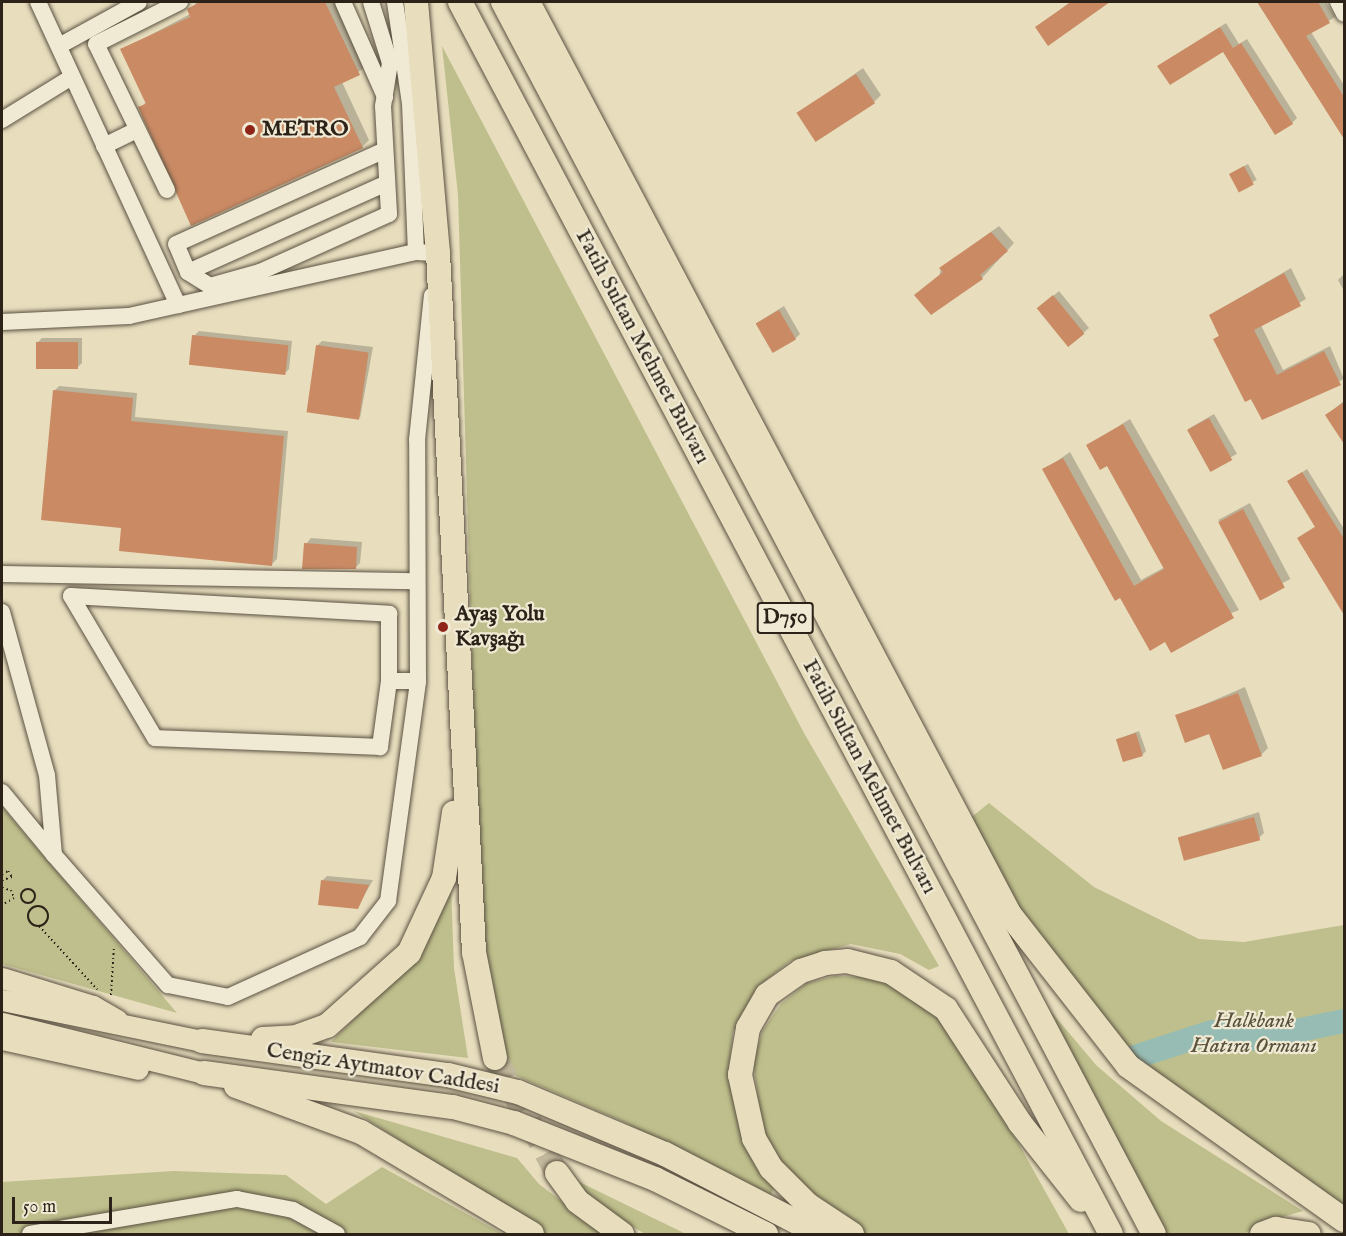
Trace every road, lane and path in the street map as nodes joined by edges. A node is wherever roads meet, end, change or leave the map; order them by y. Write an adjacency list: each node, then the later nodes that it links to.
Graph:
1 (38, 2): 13 (street)
2 (139, 2): 13 (street)
3 (180, 2): 20 (street)
4 (343, 2): 15 (street)
5 (371, 2): 15 (street)
6 (395, 2): 16 (street)
7 (416, 2): 25 (highway)
8 (460, 2): 70 (highway, Fatih Sultan Mehmet Bulvarı / D750)
9 (503, 2): 35 (highway, Fatih Sultan Mehmet Bulvarı / D750)
10 (528, 2): 47 (highway)
11 (1338, 2): 12 (street)
12 (1344, 14)
13 (59, 46): 14 (street)
14 (72, 77): 17 (street); 21 (street)
15 (384, 101): 16 (street); 19 (street)
16 (410, 103): 18 (street)
17 (2, 120)
18 (411, 127): 19 (street); 25 (street)
19 (383, 129): 22 (street)
20 (137, 130): 21 (street); 24 (street)
21 (104, 146): 27 (street)
22 (385, 150): 23 (street); 26 (street)
23 (387, 183): 26 (street); 26 (street)
24 (167, 190)
25 (428, 253): 27 (street); 30 (street); 34 (highway)
26 (189, 272)
27 (178, 305): 28 (street)
28 (2, 322)
29 (2, 574): 30 (street)
30 (415, 581): 33 (street)
31 (2, 612): 37 (street)
32 (389, 681): 32 (street); 33 (street)
33 (418, 681): 37 (street)
34 (459, 709): 57 (highway); 58 (highway)
35 (879, 715): 47 (highway); 71 (highway, Fatih Sultan Mehmet Bulvarı / D750)
36 (2, 792): 37 (street)
37 (54, 855)
38 (2, 874): 40 (path)
39 (2, 880): 40 (path)
40 (6, 883): 41 (path)
41 (3, 888): 43 (path)
42 (21, 897): 43 (path); 44 (path); 44 (path)
43 (14, 898): 45 (path)
44 (30, 903): 46 (path)
45 (2, 905)
46 (32, 908): 48 (path); 48 (path)
47 (1010, 915): 62 (highway)
48 (39, 926): 51 (path)
49 (114, 940): 52 (path)
50 (2, 978): 55 (main road, Cengiz Aytmatov Caddesi)
51 (99, 991)
52 (111, 995)
53 (2, 1000): 55 (main road, Cengiz Aytmatov Caddesi)
54 (2, 1023): 59 (main road, Cengiz Aytmatov Caddesi)
55 (131, 1027): 57 (main road, Cengiz Aytmatov Caddesi)
56 (2, 1039): 59 (main road, Cengiz Aytmatov Caddesi)
57 (202, 1041): 68 (highway, Cengiz Aytmatov Caddesi)
58 (495, 1058)
59 (176, 1067): 60 (main road, Cengiz Aytmatov Caddesi)
60 (204, 1073): 65 (highway); 67 (highway, Cengiz Aytmatov Caddesi)
61 (557, 1173): 66 (highway)
62 (1344, 1220)
63 (30, 1234): 64 (street)
64 (337, 1234)
65 (532, 1234)
66 (621, 1234)
67 (766, 1234)
68 (820, 1234)
69 (852, 1234): 70 (highway)
70 (1109, 1234)
71 (1154, 1234)
72 (1262, 1234): 73 (highway)
73 (1309, 1234)

